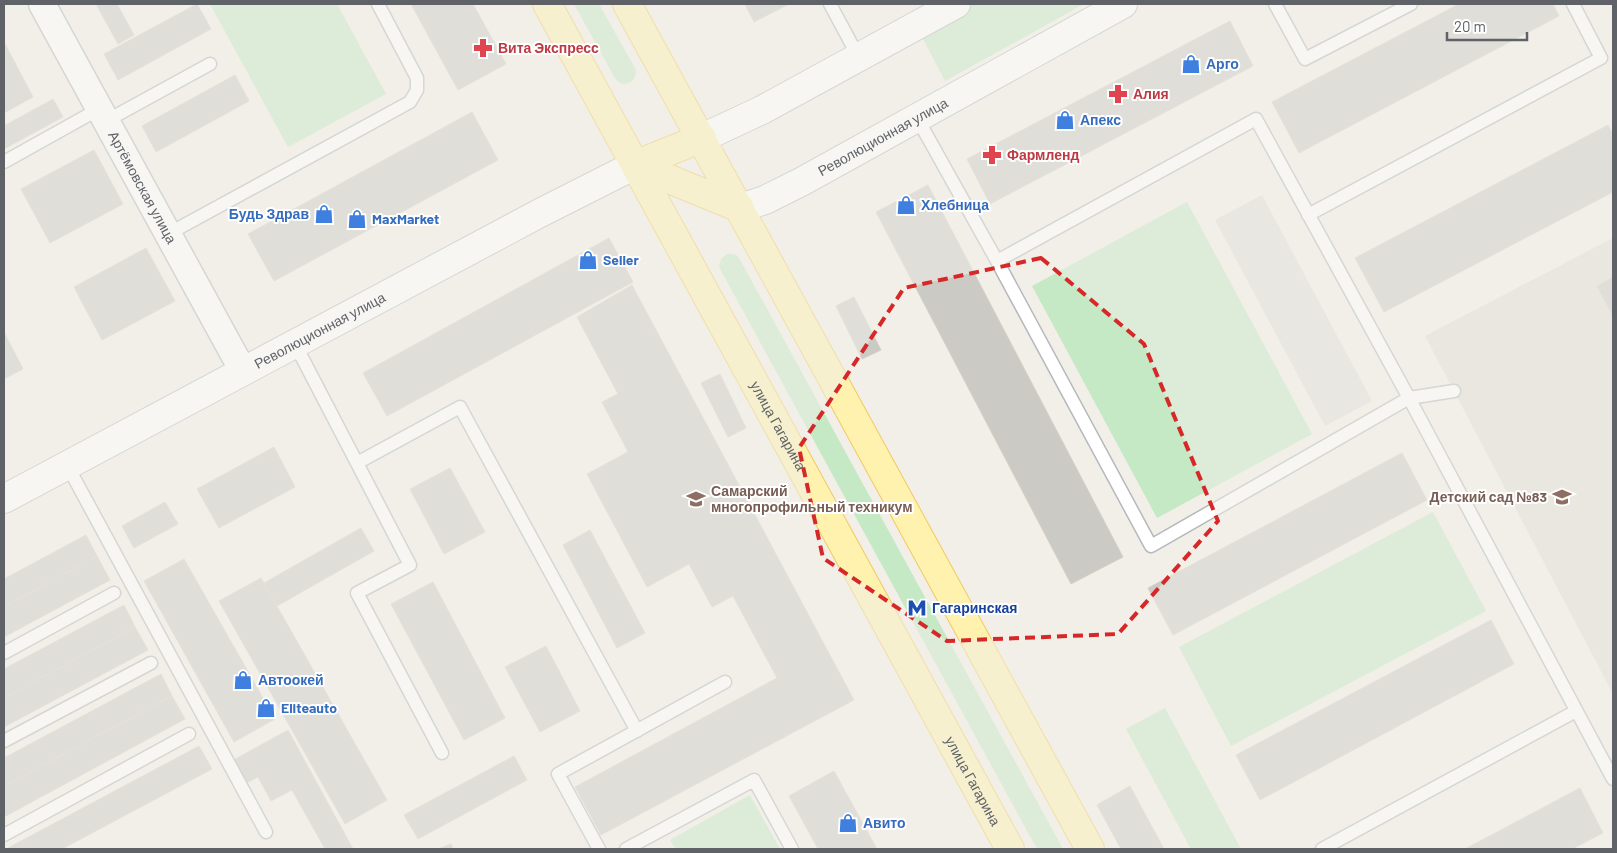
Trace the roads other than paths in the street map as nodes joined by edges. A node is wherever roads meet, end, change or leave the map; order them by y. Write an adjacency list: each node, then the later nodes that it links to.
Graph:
1 (42, 4): 13 (street, Артёмовская улица)
2 (378, 4): 20 (lane)
3 (547, 4): 17 (main road, улица Гагарина)
4 (628, 4): 15 (main road)
5 (830, 4): 11 (lane)
6 (956, 4): 11 (main road, Революционная улица)
7 (1123, 4): 14 (main road, Революционная улица)
8 (1275, 4): 9 (lane)
9 (1411, 4)
10 (1574, 4): 19 (lane)
11 (859, 58): 15 (main road, Революционная улица)
12 (210, 64): 13 (lane)
13 (103, 115): 16 (lane); 20 (street, Артёмовская улица)
14 (917, 118): 18 (main road, Революционная улица); 21 (lane)
15 (702, 138): 17 (main road, Революционная улица); 18 (main road)
16 (4, 162)
17 (635, 165): 18 (main road); 22 (main road, Революционная улица); 44 (main road, улица Гагарина)
18 (740, 208): 45 (main road)
19 (1308, 215): 21 (lane); 25 (lane)
20 (168, 234): 23 (street, Артёмовская улица)
21 (997, 261): 25 (lane)
22 (295, 344): 23 (main road, Революционная улица); 26 (lane)
23 (243, 371): 27 (main road, Революционная улица)
24 (1454, 391): 25 (lane)
25 (1409, 398): 33 (lane)
26 (357, 463): 34 (lane); 37 (lane)
27 (67, 465): 28 (main road, Революционная улица); 39 (lane)
28 (4, 498)
29 (114, 593): 30 (lane)
30 (4, 653)
31 (151, 663): 36 (lane)
32 (725, 682): 34 (lane)
33 (1576, 711): 38 (lane); 46 (lane)
34 (637, 731): 41 (lane)
35 (188, 734): 40 (lane)
36 (4, 741)
37 (442, 753)
38 (1613, 779)
39 (266, 832)
40 (4, 835)
41 (599, 849)
42 (626, 849): 43 (lane)
43 (792, 849)
44 (1010, 849)
45 (1090, 849)
46 (1322, 849)

